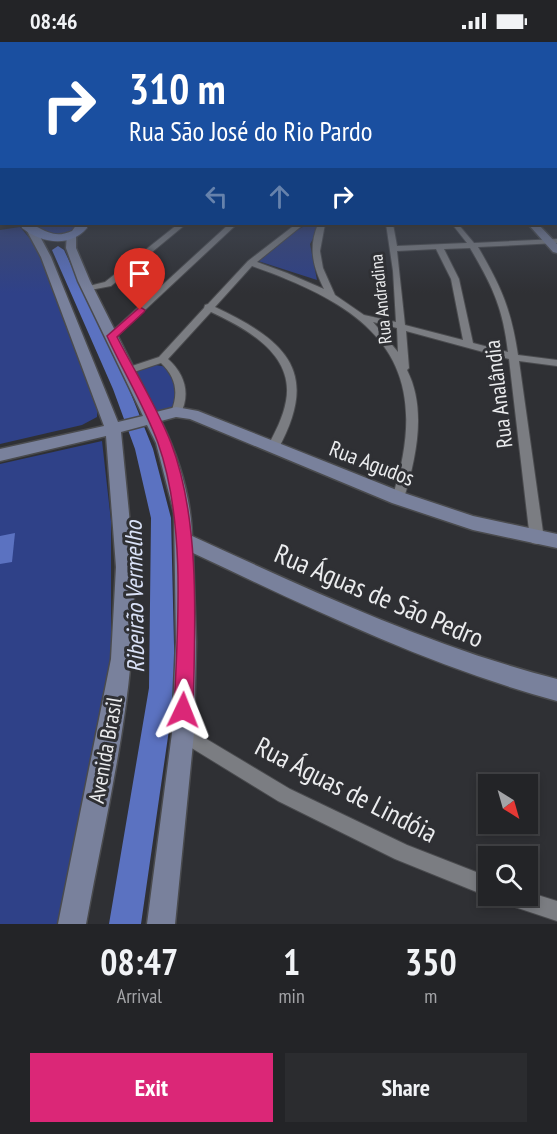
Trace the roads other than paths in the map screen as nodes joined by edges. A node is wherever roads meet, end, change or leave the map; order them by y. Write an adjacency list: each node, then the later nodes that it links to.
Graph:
1 (82, 225): 11 (main road)
2 (181, 225): 17 (street)
3 (231, 225): 22 (street)
4 (299, 225): 16 (street)
5 (322, 225): 18 (street)
6 (389, 225): 15 (street, Rua Andradina)
7 (456, 225): 13 (street, Rua Analândia)
8 (534, 225): 12 (main road)
9 (544, 225): 12 (main road)
10 (27, 226): 11 (main road, Avenida Brasil); 31 (main road, Avenida Brasil)
11 (71, 235): 17 (main road)
12 (555, 243): 13 (street)
13 (473, 246): 14 (street); 24 (street, Rua Analândia)
14 (439, 247): 15 (street); 23 (street)
15 (393, 249): 21 (street, Rua Andradina)
16 (251, 263): 18 (street); 19 (street)
17 (88, 289): 22 (main road)
18 (331, 294): 20 (street)
19 (208, 307): 25 (street); 32 (street)
20 (365, 317): 21 (street); 28 (street)
21 (401, 326): 23 (street); 28 (street, Rua Andradina)
22 (109, 330): 27 (main road)
23 (470, 346): 24 (street)
24 (514, 357): 26 (street); 35 (street, Rua Analândia)
25 (162, 359): 27 (street); 29 (street)
26 (557, 363)
27 (127, 371): 30 (main road)
28 (404, 372): 34 (street)
29 (176, 412): 30 (main road); 32 (main road, Rua Agudos)
30 (152, 418): 31 (main road); 36 (main road)
31 (113, 429): 33 (main road); 43 (main road, Avenida Brasil)
32 (273, 448): 34 (main road, Rua Agudos)
33 (0, 455)
34 (398, 498): 35 (main road, Rua Agudos)
35 (537, 539): 37 (main road, Rua Agudos)
36 (184, 540): 38 (main road, Rua Águas de São Pedro); 39 (main road)
37 (557, 542)
38 (557, 690)
39 (183, 733): 40 (street, Rua Águas de Lindóia); 44 (main road)
40 (478, 883)
41 (538, 905): 42 (street)
42 (557, 911)
43 (72, 924)
44 (161, 924)

